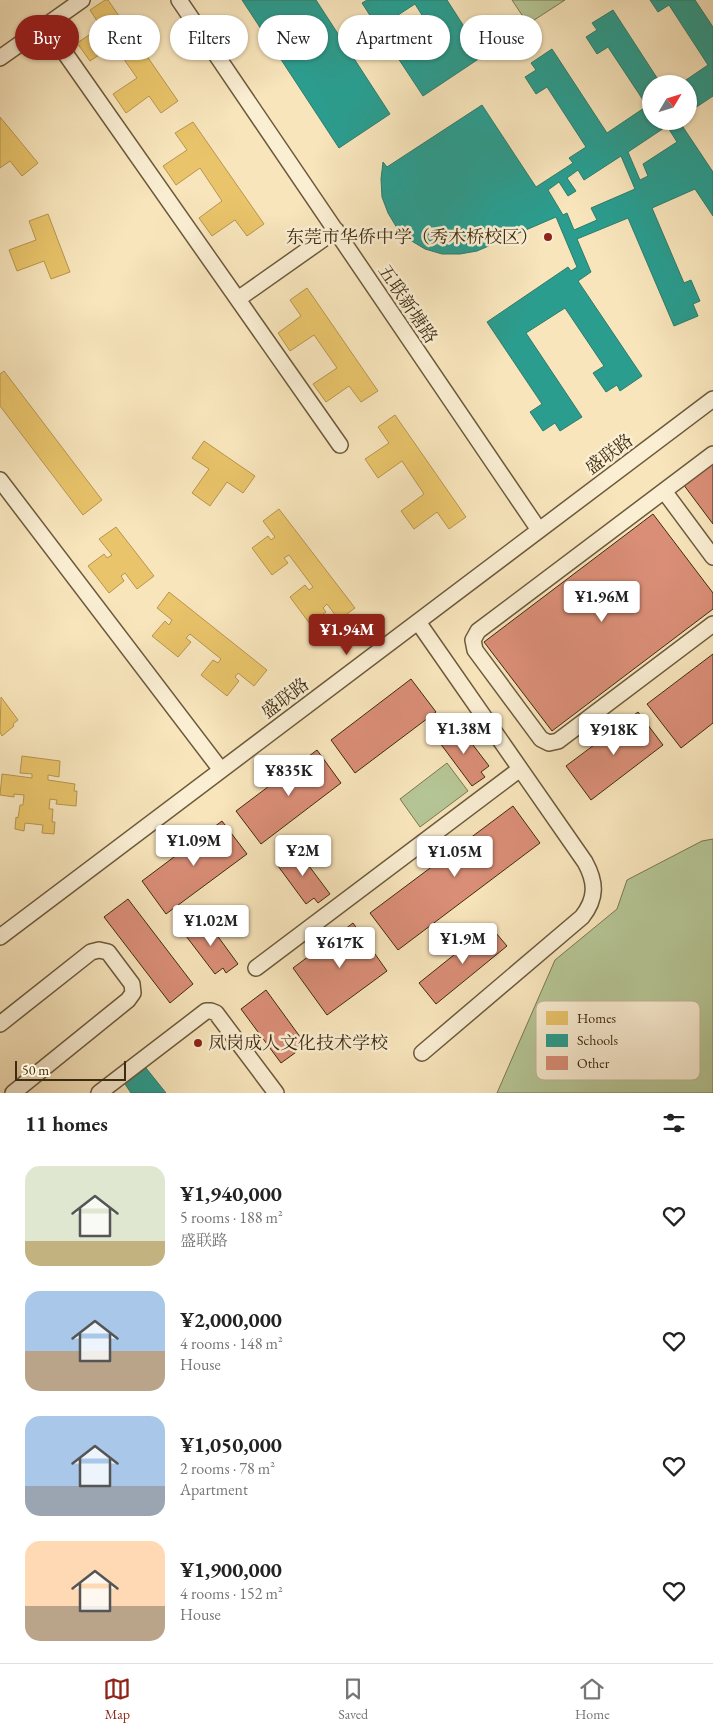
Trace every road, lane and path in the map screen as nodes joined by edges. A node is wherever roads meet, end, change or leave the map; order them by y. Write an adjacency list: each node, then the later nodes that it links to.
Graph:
1 (82, 0): 3 (street)
2 (179, 0): 7 (street, 五联新塘路)
3 (61, 15)
4 (15, 48): 5 (street)
5 (0, 58)
6 (70, 60): 8 (street)
7 (336, 230): 8 (street); 14 (street, 五联新塘路)
8 (238, 299): 10 (street)
9 (713, 399): 14 (street, 盛联路)
10 (340, 445)
11 (713, 454): 13 (street)
12 (0, 480): 19 (street)
13 (664, 491): 15 (street); 17 (street)
14 (539, 530): 16 (street, 盛联路)
15 (713, 557)
16 (418, 622): 18 (street); 19 (street, 盛联路)
17 (713, 624)
18 (520, 769): 21 (street); 23 (street)
19 (221, 770): 20 (street, 盛联路)
20 (0, 937)
21 (256, 968)
22 (0, 1024): 24 (street)
23 (422, 1053)
24 (13, 1093)
25 (100, 1093): 26 (street)
26 (276, 1093)

